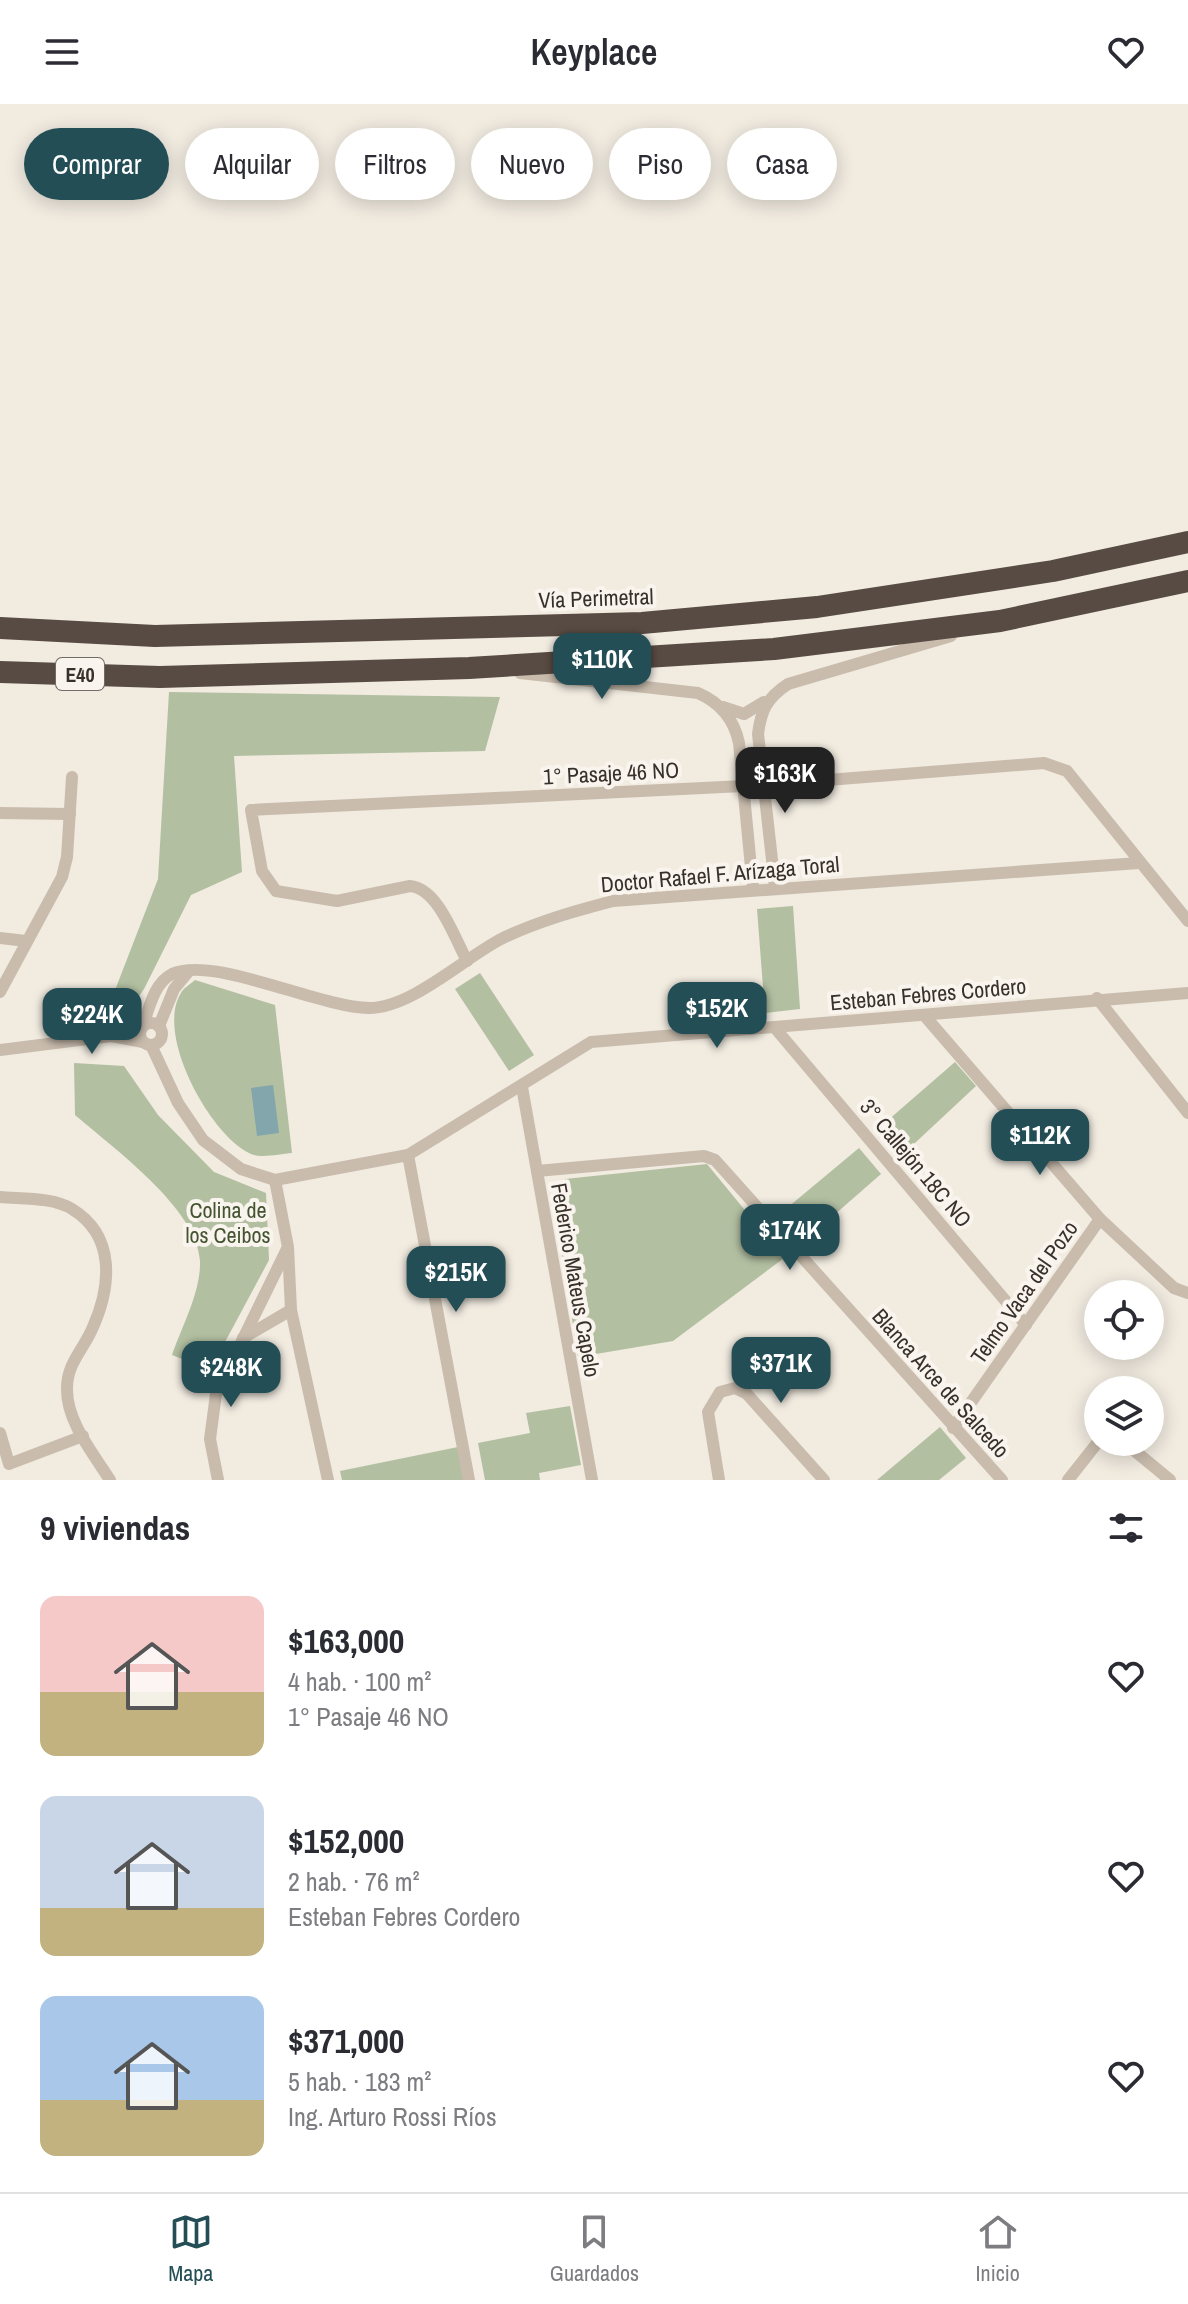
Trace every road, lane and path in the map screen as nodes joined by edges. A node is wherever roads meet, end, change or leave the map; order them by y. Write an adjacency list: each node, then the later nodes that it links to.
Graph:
1 (1188, 542): 4 (highway, Vía Perimetral / E40)
2 (1188, 581): 3 (highway, E40)
3 (1000, 621): 5 (highway, E40); 7 (street)
4 (0, 628)
5 (469, 668): 6 (highway, E40); 8 (street)
6 (0, 672)
7 (775, 694): 8 (street); 10 (street)
8 (717, 704): 11 (street)
9 (72, 777): 13 (street)
10 (764, 785): 11 (street, 1° Pasaje 46 NO); 14 (street, 1° Pasaje 46 NO); 15 (street)
11 (743, 786): 16 (street); 20 (street, 1° Pasaje 46 NO)
12 (0, 813): 13 (street)
13 (70, 814): 19 (street)
14 (1139, 863): 15 (street, Doctor Rafael F. Arízaga Toral); 17 (street)
15 (775, 887): 16 (street, Doctor Rafael F. Arízaga Toral)
16 (753, 888): 20 (street, Doctor Rafael F. Arízaga Toral)
17 (1188, 921)
18 (0, 938): 19 (street)
19 (26, 941): 22 (street)
20 (467, 961): 21 (street, Doctor Rafael F. Arízaga Toral)
21 (189, 971): 26 (street); 28 (street)
22 (0, 992)
23 (1188, 993): 24 (street, Esteban Febres Cordero)
24 (1097, 998): 25 (street, Esteban Febres Cordero); 31 (street)
25 (924, 1015): 27 (street, Esteban Febres Cordero); 36 (street)
26 (159, 1026): 28 (street); 28 (street)
27 (775, 1028): 30 (street, Esteban Febres Cordero); 40 (street, 3° Callejón 18C NO)
28 (144, 1035): 29 (street); 34 (street)
29 (0, 1050)
30 (522, 1087): 32 (street, Esteban Febres Cordero); 33 (street, Federico Mateus Capelo)
31 (1188, 1113)
32 (408, 1155): 34 (street, Esteban Febres Cordero); 50 (street)
33 (537, 1171): 42 (street, Blanca Arce de Salcedo); 51 (street, Federico Mateus Capelo)
34 (275, 1180): 37 (street)
35 (0, 1197): 44 (street)
36 (1100, 1219): 38 (street); 40 (street, Telmo Vaca del Pozo)
37 (288, 1247): 39 (street); 41 (street)
38 (1188, 1293)
39 (291, 1310): 41 (street); 49 (street)
40 (1026, 1325): 42 (street, Telmo Vaca del Pozo)
41 (243, 1338): 48 (street)
42 (953, 1428): 54 (street, Blanca Arce de Salcedo)
43 (0, 1433): 44 (street)
44 (83, 1436): 47 (street)
45 (1087, 1456): 55 (street)
46 (1141, 1456): 56 (street)
47 (110, 1480)
48 (218, 1480)
49 (328, 1480)
50 (469, 1480)
51 (592, 1480)
52 (719, 1480): 53 (street)
53 (824, 1480)
54 (1002, 1480)
55 (1068, 1480)
56 (1170, 1480)

